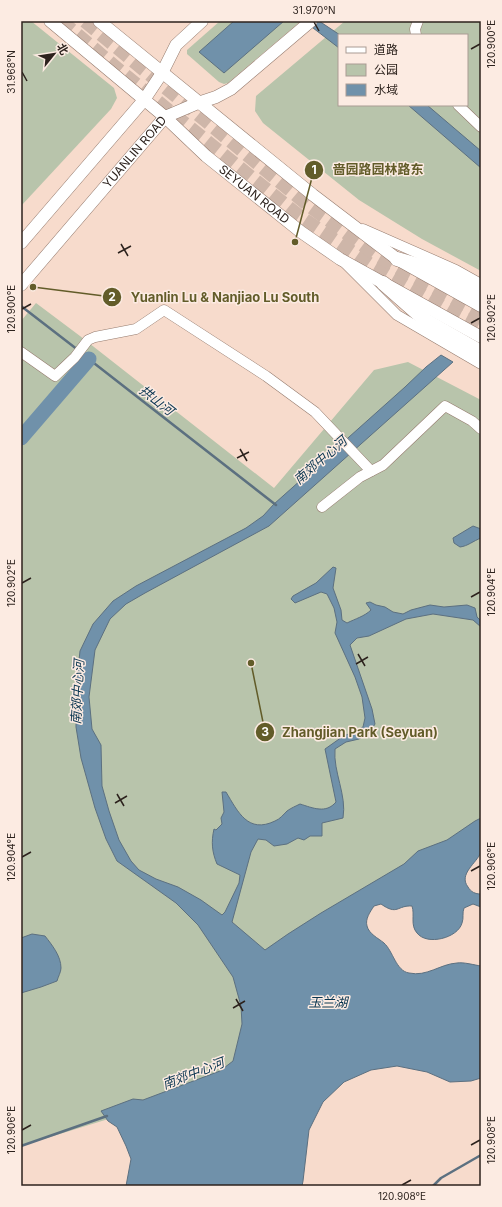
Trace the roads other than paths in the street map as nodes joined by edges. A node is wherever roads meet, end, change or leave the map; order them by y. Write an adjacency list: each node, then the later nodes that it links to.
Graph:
1 (50, 21): 8 (main road, SEYUAN ROAD)
2 (98, 21): 7 (main road)
3 (202, 21): 7 (main road)
4 (311, 21): 9 (main road, YUANLIN ROAD)
5 (418, 21): 6 (street)
6 (416, 34)
7 (162, 72): 8 (main road); 9 (main road)
8 (144, 100): 11 (main road, SEYUAN ROAD); 14 (main road)
9 (198, 102): 11 (main road, YUANLIN ROAD); 13 (main road)
10 (459, 106): 12 (street)
11 (165, 117): 15 (main road, SEYUAN ROAD); 19 (main road, YUANLIN ROAD)
12 (481, 127)
13 (352, 225): 16 (main road); 18 (street)
14 (21, 243)
15 (340, 259): 17 (main road, SEYUAN ROAD); 25 (street)
16 (397, 259): 20 (highway); 21 (main road)
17 (383, 283): 22 (main road, SEYUAN ROAD); 24 (highway)
18 (481, 284)
19 (21, 285)
20 (481, 293)
21 (481, 306)
22 (481, 337)
23 (21, 352): 27 (street)
24 (481, 352)
25 (481, 364)
26 (481, 430): 27 (street)
27 (371, 472): 28 (street)
28 (322, 507)

